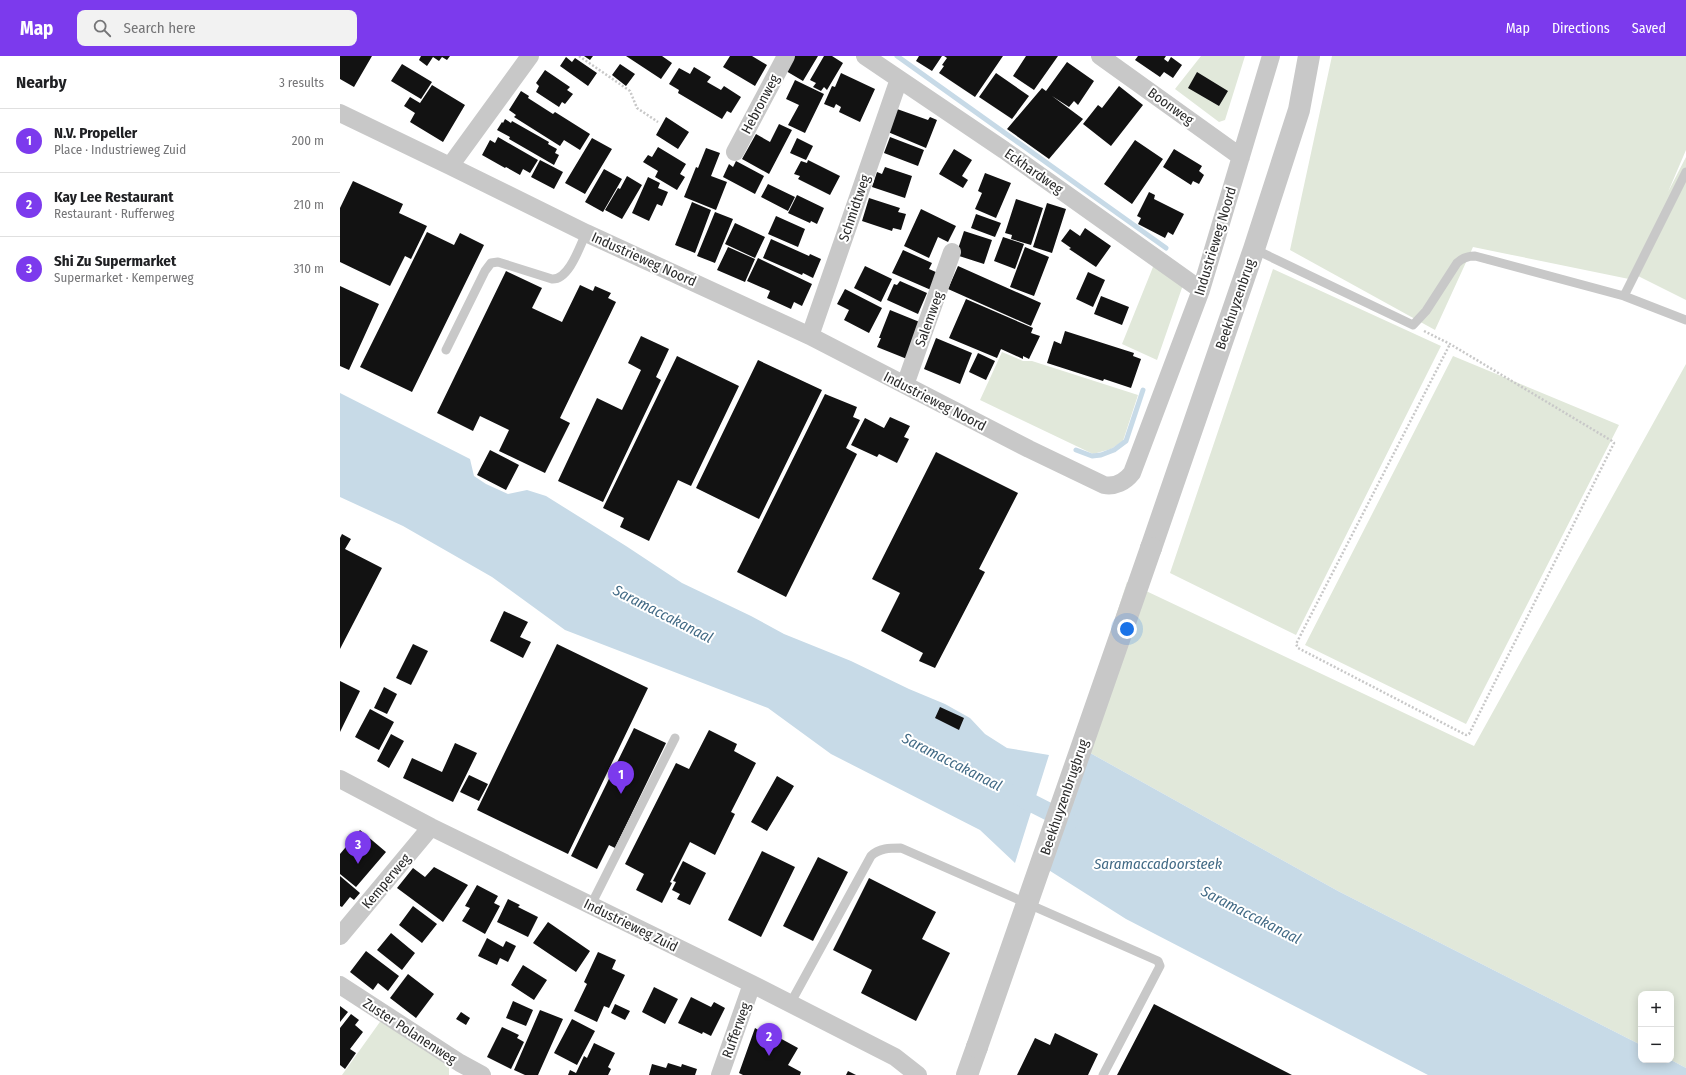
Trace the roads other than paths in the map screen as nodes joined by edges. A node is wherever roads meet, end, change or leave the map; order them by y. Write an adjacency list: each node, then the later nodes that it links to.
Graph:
1 (530, 56): 11 (street)
2 (786, 56): 9 (street, Hebronweg)
3 (865, 56): 7 (street, Eckhardweg)
4 (1100, 56): 10 (street, Boonweg)
5 (1271, 56): 10 (street, Industrieweg Noord)
6 (1309, 56): 14 (street, Beekhuyzenbrug)
7 (899, 79): 16 (street, Eckhardweg); 19 (street, Schmidtweg)
8 (340, 113): 11 (street, Industrieweg Noord)
9 (735, 152)
10 (1241, 157): 16 (street, Industrieweg Noord)
11 (450, 166): 13 (street, Industrieweg Noord)
12 (1686, 172): 17 (lane)
13 (586, 233): 19 (street, Industrieweg Noord); 20 (lane)
14 (1254, 249): 17 (lane); 22 (street, Beekhuyzenbrug)
15 (952, 252): 21 (street, Salemweg)
16 (1201, 290): 21 (street, Industrieweg Noord)
17 (1624, 296): 18 (lane)
18 (1686, 320)
19 (810, 336): 21 (street, Industrieweg Noord)
20 (446, 350)
21 (905, 385)
22 (1151, 548): 35 (street, Beekhuyzenbrugbrug, bridge)
23 (675, 738): 26 (lane)
24 (340, 779): 25 (street, Industrieweg Zuid)
25 (431, 827): 26 (street, Industrieweg Zuid); 27 (street, Kemperweg)
26 (591, 905): 28 (street, Industrieweg Zuid)
27 (340, 936)
28 (752, 984): 30 (street, Industrieweg Zuid); 33 (street, Rufferweg)
29 (340, 985): 31 (street, Zuster Polanenweg)
30 (790, 1004): 34 (street, Industrieweg Zuid); 36 (lane)
31 (457, 1069): 32 (street, Zuster Polanenweg)
32 (482, 1075)
33 (720, 1075)
34 (918, 1075)
35 (968, 1075)
36 (1103, 1075)

